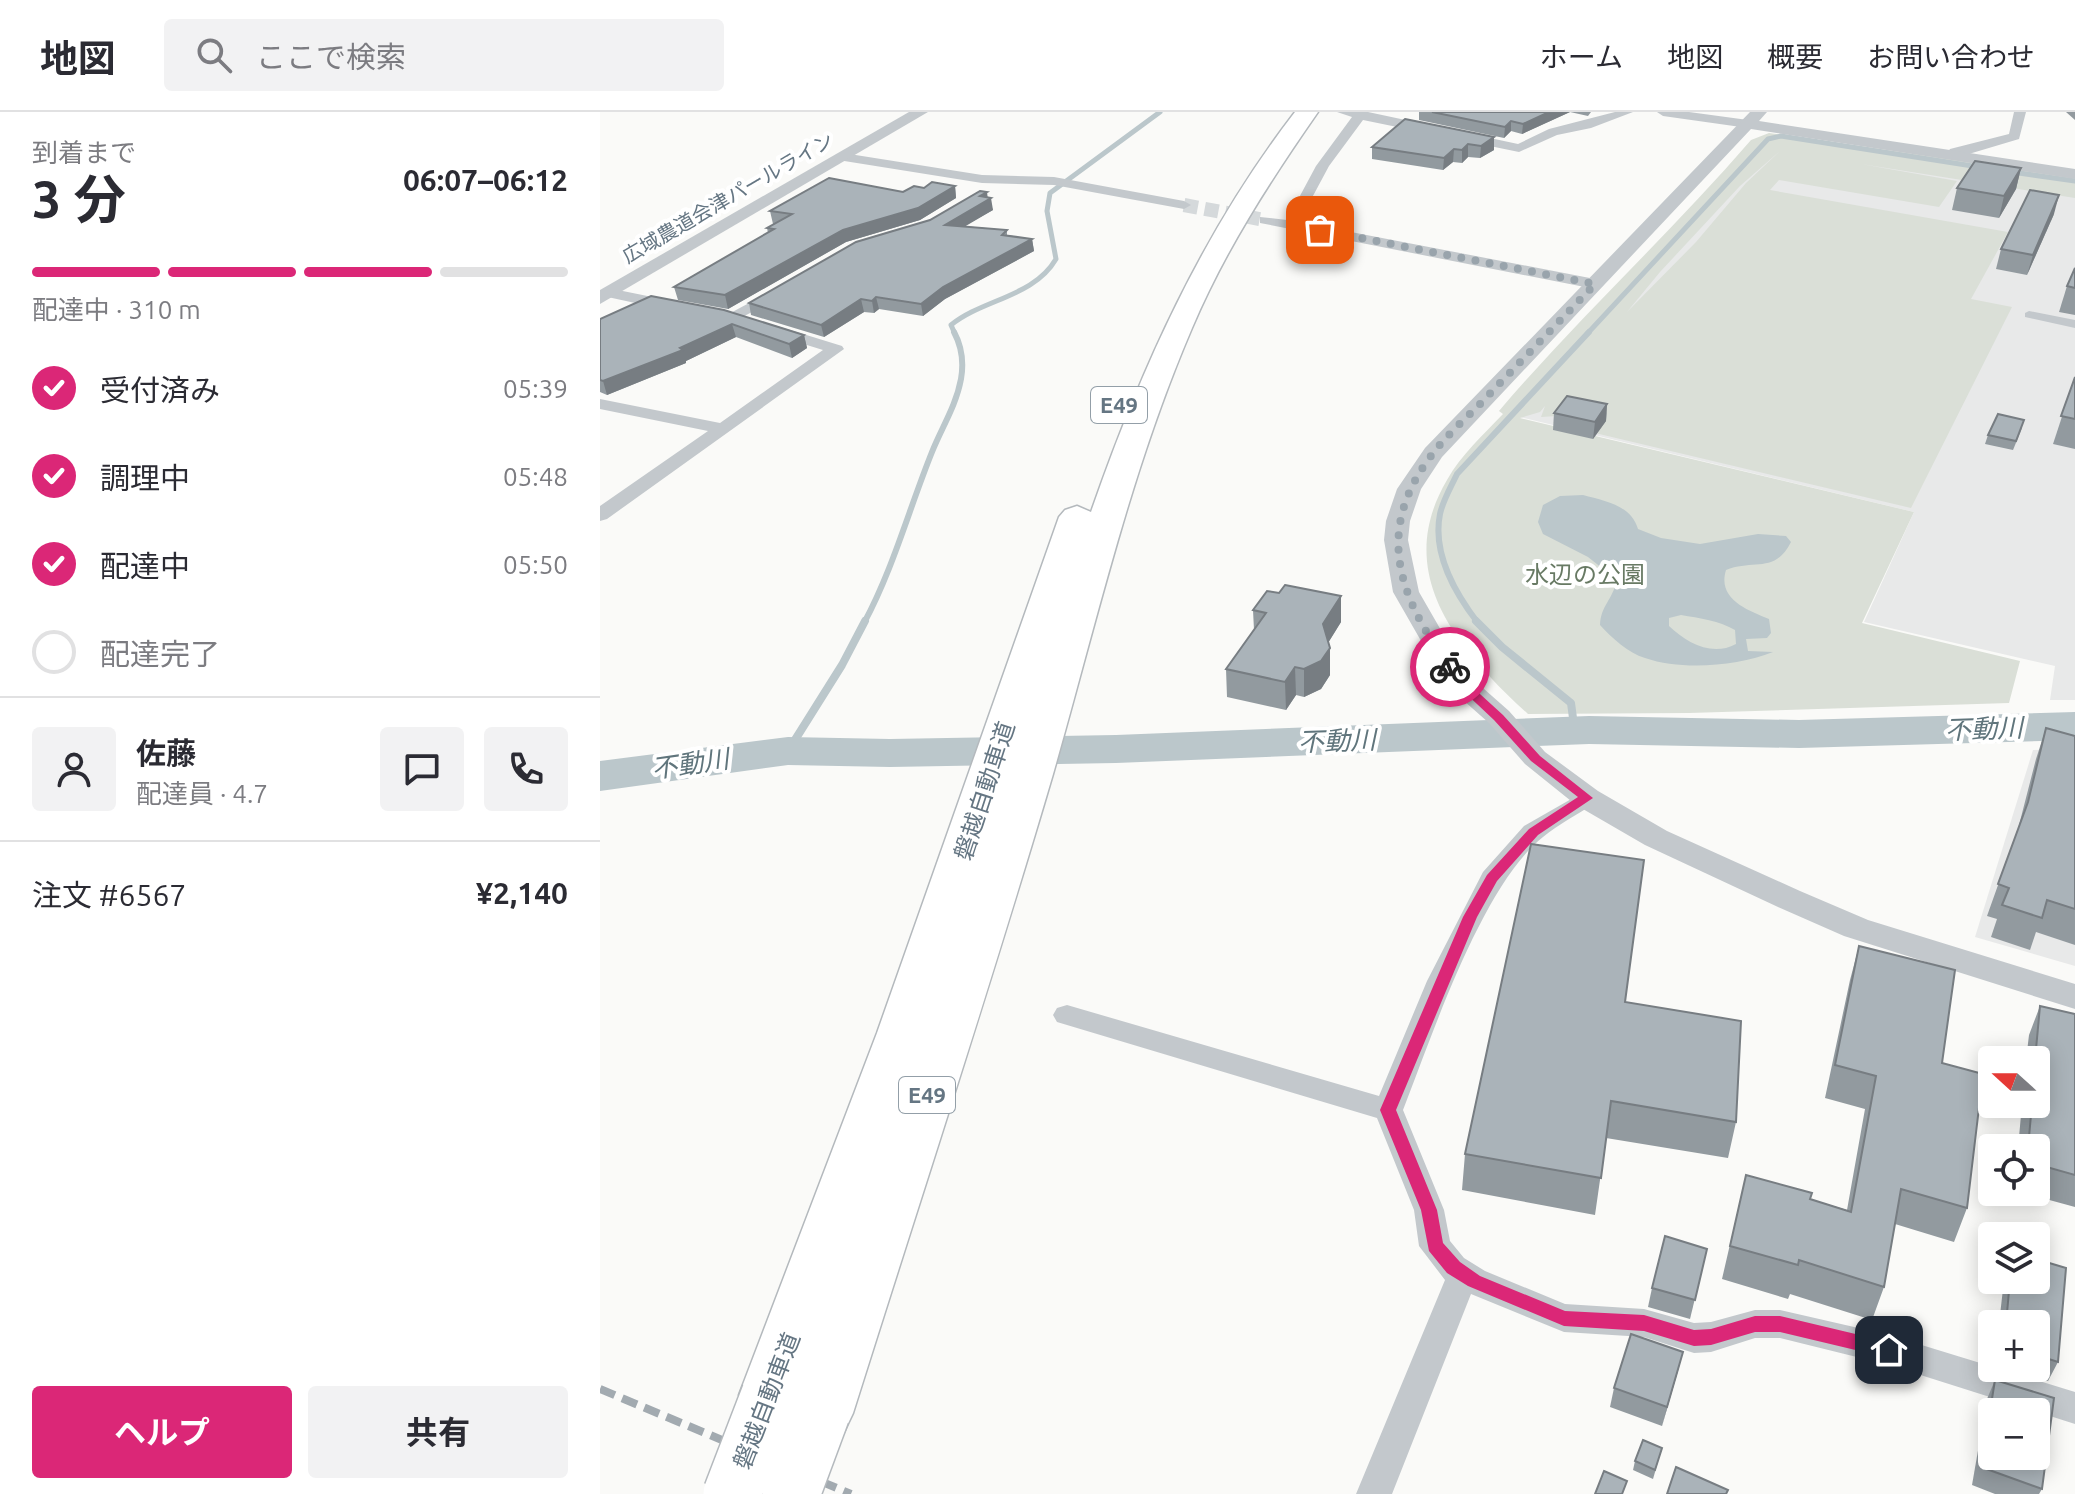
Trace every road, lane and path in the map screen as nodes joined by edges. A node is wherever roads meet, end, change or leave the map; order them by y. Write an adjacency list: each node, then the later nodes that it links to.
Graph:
1 (920, 112): 11 (street, 広域農道会津パールライン)
2 (1285, 112): 27 (highway, 磐越自動車道 / E49)
3 (1307, 112): 27 (highway, 磐越自動車道 / E49)
4 (1343, 112): 8 (street)
5 (1627, 112): 8 (street)
6 (1663, 112): 9 (street)
7 (2020, 112): 10 (street)
8 (1360, 113): 17 (street)
9 (1754, 118): 10 (street); 19 (street)
10 (1952, 155): 12 (street)
11 (843, 157): 13 (street); 20 (street, 広域農道会津パールライン)
12 (2075, 174)
13 (1003, 180): 14 (street); 15 (street)
14 (978, 195)
15 (1184, 205)
16 (1265, 220): 17 (street)
17 (1291, 225): 19 (street)
18 (797, 281): 25 (street)
19 (1595, 284): 28 (street)
20 (604, 296): 21 (street)
21 (685, 308)
22 (2029, 315): 23 (street)
23 (2075, 324)
24 (600, 404): 25 (street)
25 (719, 428): 26 (street)
26 (600, 515)
27 (1026, 724): 33 (highway, 磐越自動車道 / E49)
28 (1587, 798): 29 (street); 31 (street)
29 (2075, 997)
30 (1067, 1015): 31 (street)
31 (1388, 1110): 32 (street)
32 (1463, 1274): 34 (street); 37 (street)
33 (795, 1404): 35 (highway, 磐越自動車道 / E49, bridge); 36 (highway, 磐越自動車道 / E49, bridge)
34 (2075, 1408)
35 (732, 1494)
36 (791, 1494)
37 (1374, 1494)

